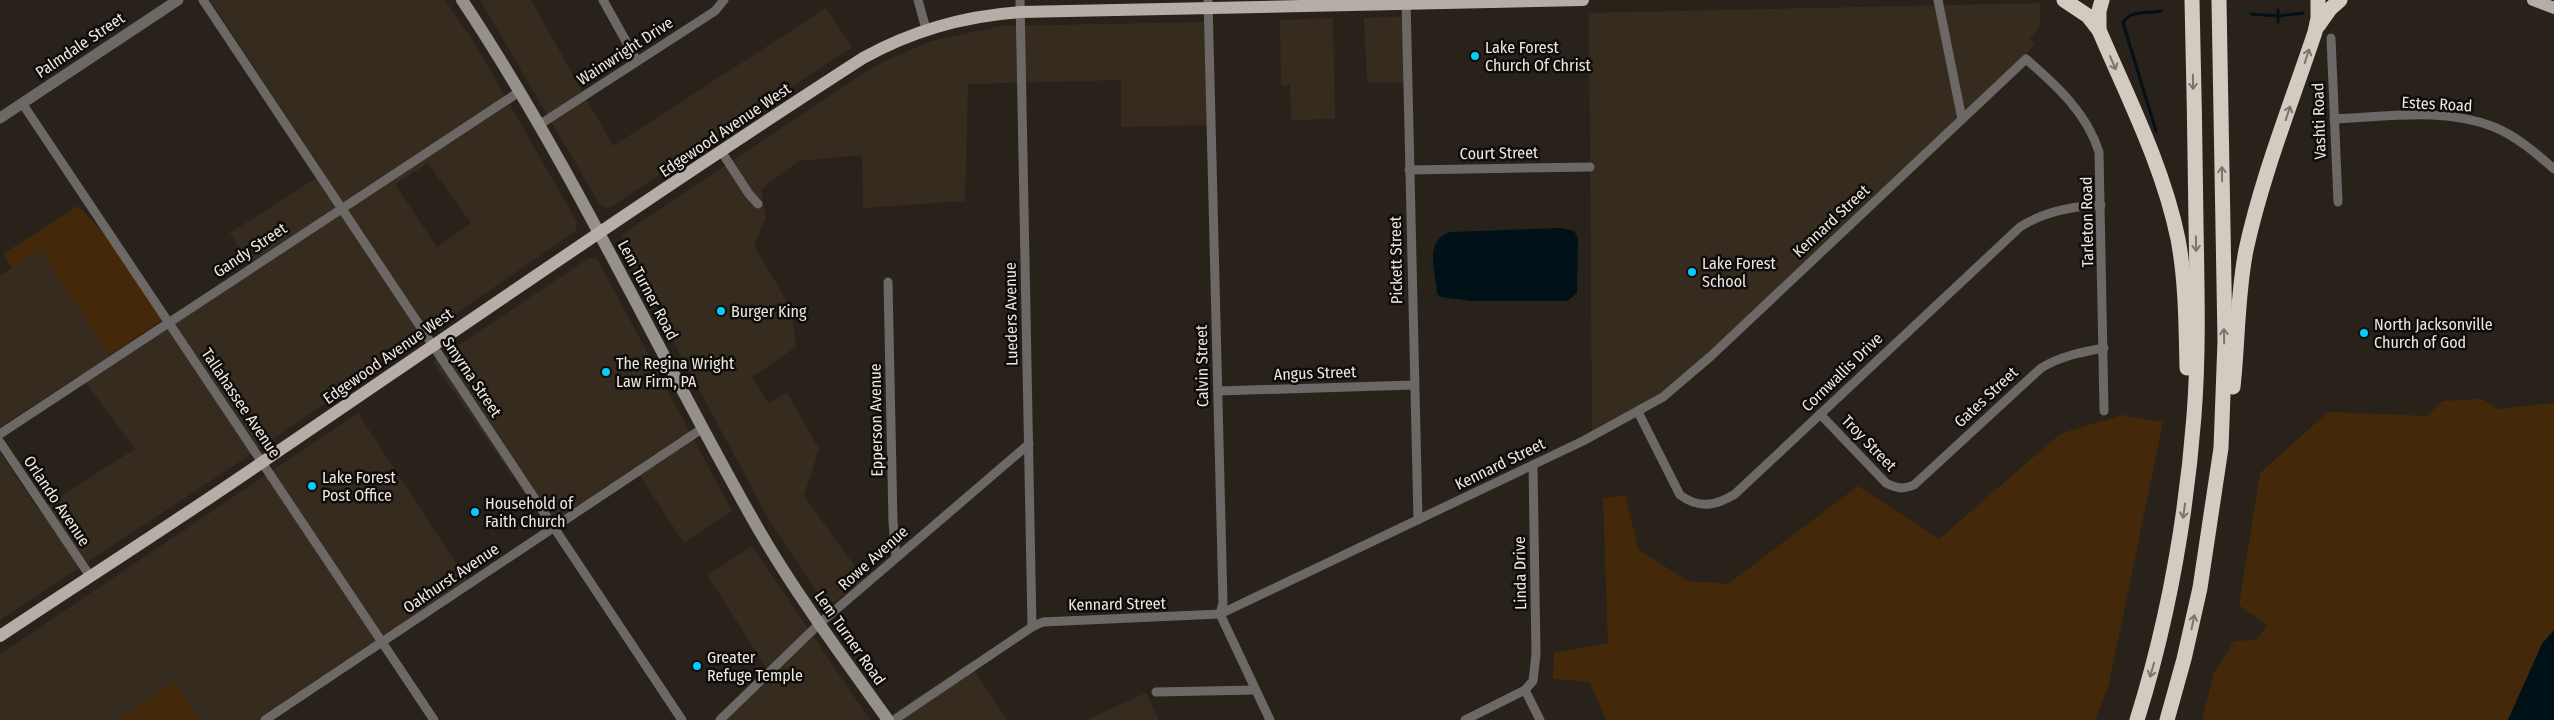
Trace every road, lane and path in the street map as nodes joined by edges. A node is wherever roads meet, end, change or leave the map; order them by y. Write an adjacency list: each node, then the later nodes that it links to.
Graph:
1 (178, 0): 27 (street, Palmdale Street)
2 (203, 0): 39 (street, Smyrna Street)
3 (462, 0): 26 (main road, Lem Turner Road)
4 (603, 0): 25 (street)
5 (724, 0): 25 (street, Wainwright Drive)
6 (918, 0): 20 (street)
7 (1583, 0): 16 (main road, Edgewood Avenue West)
8 (1938, 0): 29 (street)
9 (2064, 0): 21 (highway)
10 (2102, 0): 21 (highway)
11 (2192, 0): 57 (highway, one-way to 57)
12 (2219, 0): 56 (highway, one-way to 12)
13 (2318, 0): 22 (highway)
14 (2340, 0): 22 (highway)
15 (2533, 0): 19 (main road)
16 (1406, 1): 17 (main road, Edgewood Avenue West); 35 (street, Pickett Street)
17 (1208, 4): 18 (main road, Edgewood Avenue West); 46 (street, Calvin Street)
18 (1020, 6): 20 (main road, Edgewood Avenue West); 53 (street, Lueders Avenue)
19 (2554, 8)
20 (926, 29): 32 (main road, Edgewood Avenue West)
21 (2099, 30): 57 (highway, one-way to 57)
22 (2314, 32): 56 (highway, one-way to 22)
23 (2331, 38): 30 (street, Vashti Road)
24 (2026, 59): 29 (street, Kennard Street); 38 (street, Tarleton Road)
25 (637, 62): 31 (street, Wainwright Drive)
26 (519, 92): 31 (main road, Lem Turner Road); 39 (street, Gandy Street)
27 (22, 103): 28 (street, Palmdale Street); 42 (street, Tallahassee Avenue)
28 (0, 118)
29 (1962, 119): 48 (street, Kennard Street)
30 (2334, 119): 34 (street, Estes Road); 36 (street, Vashti Road)
31 (539, 125): 40 (main road, Lem Turner Road)
32 (721, 151): 37 (street); 40 (main road, Edgewood Avenue West)
33 (1590, 166): 35 (street, Court Street)
34 (2554, 169)
35 (1409, 170): 45 (street, Pickett Street)
36 (2338, 202)
37 (758, 204)
38 (2102, 205): 44 (street, Tarleton Road); 49 (street, Cornwallis Drive)
39 (341, 207): 42 (street, Gandy Street); 43 (street, Smyrna Street)
40 (598, 233): 43 (main road, Edgewood Avenue West); 50 (main road, Lem Turner Road)
41 (888, 282): 61 (street, Epperson Avenue)
42 (170, 322): 51 (street, Gandy Street); 54 (street, Tallahassee Avenue)
43 (433, 345): 54 (main road, Edgewood Avenue West); 60 (street, Smyrna Street)
44 (2104, 348): 47 (street, Tarleton Road); 58 (street, Gates Street)
45 (1414, 385): 46 (street, Angus Street); 59 (street, Pickett Street)
46 (1218, 391): 63 (street, Calvin Street)
47 (2104, 411)
48 (1638, 412): 49 (street, Cornwallis Drive); 55 (street, Kennard Street)
49 (1820, 414): 58 (street, Troy Street)
50 (703, 428): 60 (street, Oakhurst Avenue); 64 (main road, Lem Turner Road)
51 (0, 434)
52 (0, 442): 62 (street, Orlando Avenue)
53 (1029, 444): 61 (street, Rowe Avenue); 65 (street, Lueders Avenue)
54 (262, 462): 62 (main road, Edgewood Avenue West); 67 (street, Tallahassee Avenue)
55 (1533, 465): 59 (street, Kennard Street); 69 (street, Linda Drive)
56 (2219, 472): 81 (highway, one-way to 56)
57 (2187, 486): 80 (highway, one-way to 80)
58 (1900, 489)
59 (1418, 520): 63 (street, Kennard Street)
60 (554, 527): 67 (street, Oakhurst Avenue); 73 (street, Smyrna Street)
61 (896, 557): 64 (street, Rowe Avenue)
62 (90, 576): 66 (main road, Edgewood Avenue West)
63 (1220, 614): 65 (street, Kennard Street); 68 (street)
64 (820, 624): 74 (street, Rowe Avenue); 75 (main road, Lem Turner Road)
65 (1032, 627): 76 (street, Kennard Street)
66 (0, 636)
67 (382, 641): 71 (street, Oakhurst Avenue); 72 (street, Tallahassee Avenue)
68 (1255, 690): 70 (street); 77 (street)
69 (1525, 690): 78 (street); 79 (street)
70 (1156, 692)
71 (265, 720)
72 (434, 720)
73 (682, 720)
74 (720, 720)
75 (888, 720)
76 (894, 720)
77 (1270, 720)
78 (1465, 720)
79 (1540, 720)
80 (2137, 720)
81 (2167, 720)

